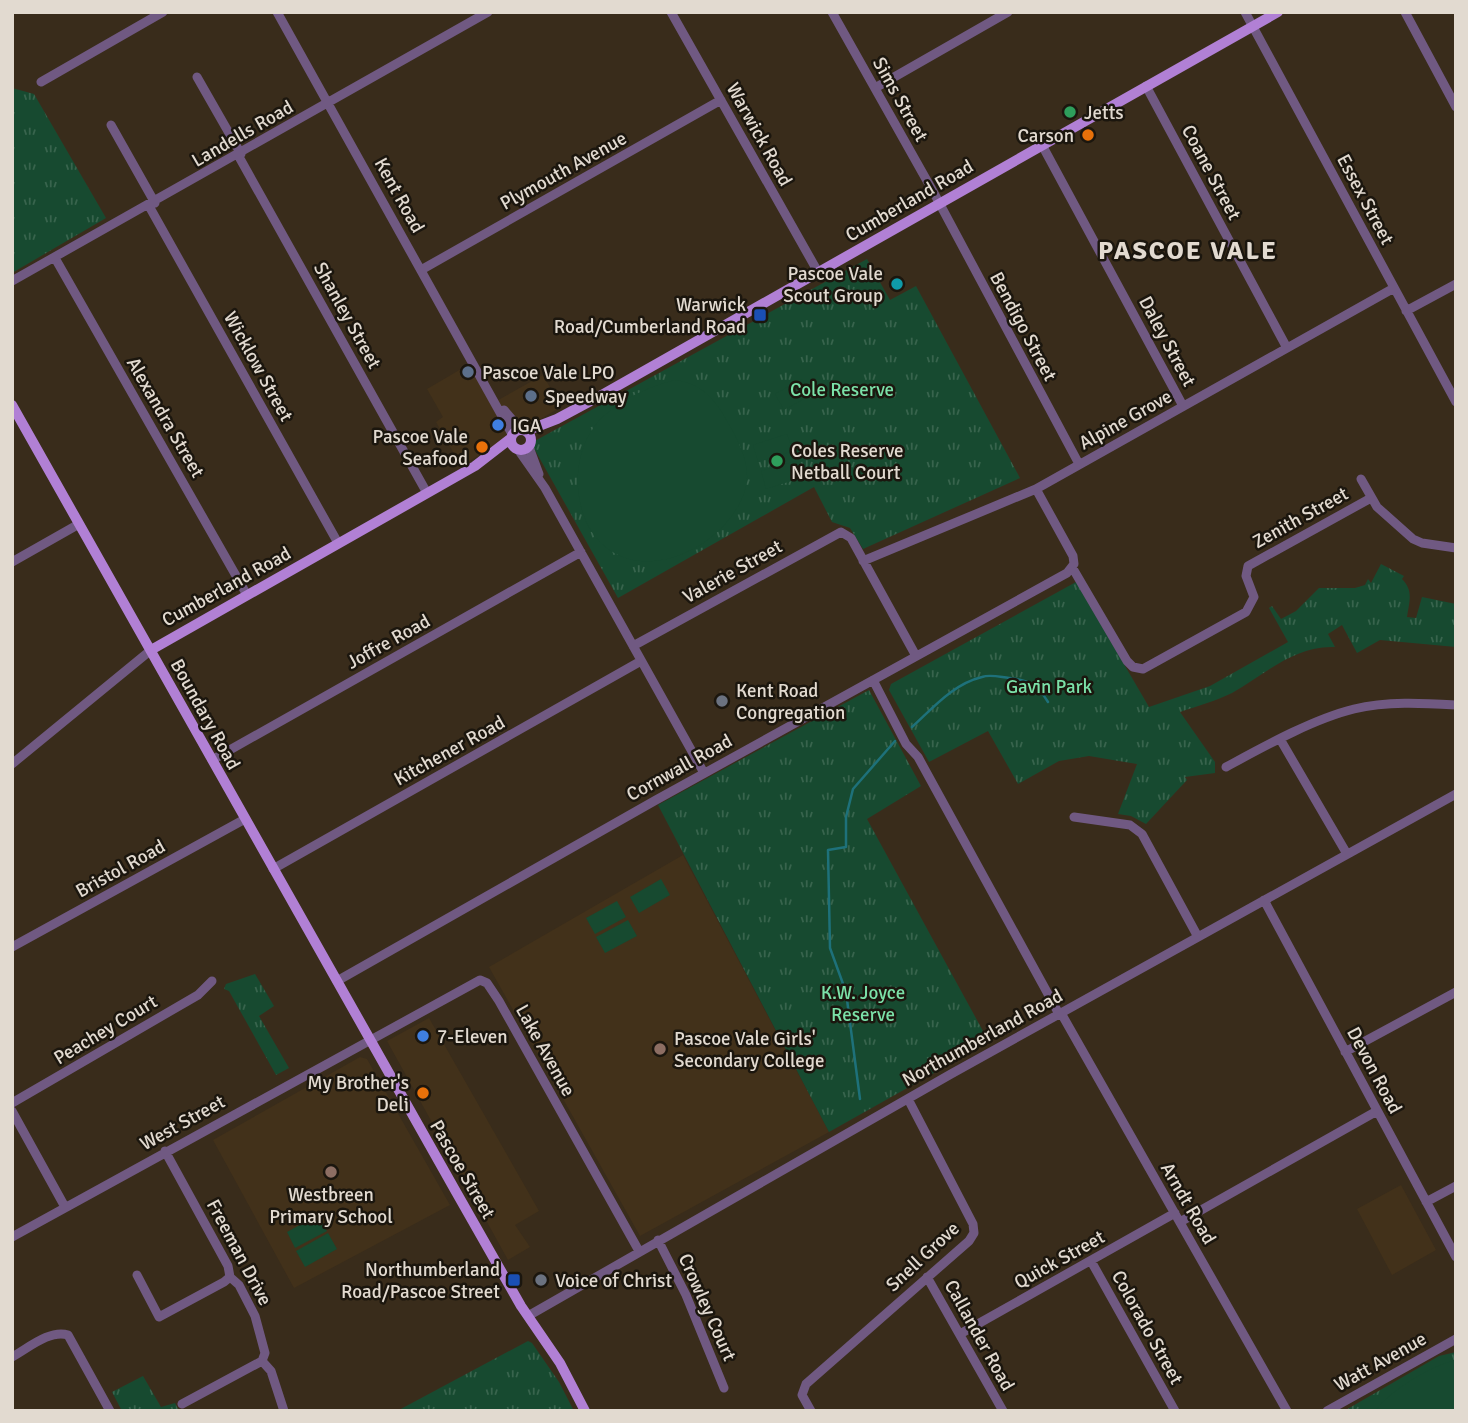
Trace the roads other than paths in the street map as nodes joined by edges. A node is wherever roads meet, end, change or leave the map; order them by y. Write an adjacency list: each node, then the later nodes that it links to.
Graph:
1 (163, 12): 12 (street)
2 (276, 12): 16 (street, Kent Road)
3 (488, 12): 16 (street, Landells Road)
4 (671, 12): 15 (street, Warwick Road)
5 (832, 12): 14 (street, Sims Street)
6 (1009, 12): 14 (street)
7 (1245, 12): 10 (street, Essex Street)
8 (1278, 12): 10 (main road, Cumberland Road)
9 (1405, 12): 17 (street)
10 (1253, 26): 13 (main road, Cumberland Road); 28 (street, Essex Street)
11 (197, 77): 20 (street, Shanley Street)
12 (41, 82)
13 (1146, 86): 19 (main road, Cumberland Road); 30 (street, Coane Street)
14 (874, 88): 21 (street, Sims Street)
15 (721, 100): 24 (street, Plymouth Avenue); 25 (street, Warwick Road)
16 (328, 103): 20 (street, Landells Road); 24 (street, Kent Road)
17 (1456, 107)
18 (111, 125): 22 (street, Wicklow Street)
19 (1042, 145): 21 (main road, Cumberland Road); 33 (street, Daley Street)
20 (239, 155): 22 (street, Landells Road); 38 (street, Shanley Street)
21 (939, 203): 25 (main road, Cumberland Road); 35 (street, Bendigo Street)
22 (152, 204): 23 (street, Landells Road); 41 (street, Wicklow Street)
23 (55, 258): 26 (street, Landells Road); 47 (street, Alexandra Street)
24 (421, 270): 34 (street, Kent Road)
25 (818, 272): 34 (main road, Cumberland Road)
26 (12, 281)
27 (1456, 285): 29 (street)
28 (1394, 288): 29 (street, Essex Street); 30 (street, Alpine Grove)
29 (1406, 311): 31 (street, Essex Street)
30 (1287, 348): 33 (street, Alpine Grove)
31 (1456, 402)
32 (12, 405): 40 (main road, Boundary Road)
33 (1183, 406): 35 (street, Alpine Grove)
34 (521, 440): 38 (main road, Cumberland Road); 43 (street, Kent Road)
35 (1079, 464): 37 (street, Alpine Grove)
36 (1361, 480): 39 (street, Zenith Street)
37 (1036, 489): 44 (street, Alpine Grove); 46 (street)
38 (427, 493): 41 (main road, Cumberland Road)
39 (1371, 498): 42 (street, Zenith Street); 46 (street, Zenith Street)
40 (79, 524): 45 (street); 49 (main road, Boundary Road)
41 (338, 543): 47 (main road, Cumberland Road)
42 (1456, 548)
43 (581, 552): 48 (street, Kent Road); 55 (street, Joffre Road)
44 (863, 561): 48 (street, Valerie Street); 50 (street)
45 (12, 562)
46 (1072, 567): 50 (street, Cornwall Road)
47 (247, 595): 49 (main road, Cumberland Road)
48 (633, 646): 51 (street, Kent Road)
49 (151, 650): 55 (main road, Boundary Road); 56 (street, Cumberland Road)
50 (916, 656): 52 (street, Cornwall Road)
51 (642, 661): 58 (street, Kent Road); 63 (street, Kitchener Road)
52 (873, 680): 58 (street, Cornwall Road); 70 (street, Arndt Road)
53 (1456, 705): 54 (street)
54 (1280, 739): 57 (street); 62 (street)
55 (212, 760): 61 (main road, Boundary Road)
56 (12, 764)
57 (1226, 767)
58 (704, 774): 68 (street, Cornwall Road)
59 (1456, 794): 62 (street, Northumberland Road)
60 (1073, 817): 65 (street)
61 (245, 819): 63 (main road, Boundary Road); 66 (street, Bristol Road)
62 (1348, 853): 64 (street, Northumberland Road)
63 (274, 869): 68 (main road, Boundary Road)
64 (1264, 900): 65 (street, Northumberland Road); 72 (street, Devon Road)
65 (1198, 937): 70 (street, Northumberland Road)
66 (12, 947)
67 (212, 981): 74 (street, Peachey Court)
68 (337, 981): 71 (main road, Boundary Road)
69 (1456, 992): 72 (street)
70 (1060, 1014): 73 (street, Northumberland Road); 81 (street, Arndt Road)
71 (370, 1040): 77 (street, West Street); 84 (street, Lake Avenue); 90 (main road, Pascoe Street)
72 (1345, 1052): 76 (street, Devon Road)
73 (908, 1099): 83 (street, Northumberland Road); 89 (street, Snell Grove)
74 (12, 1103)
75 (12, 1111): 80 (street)
76 (1377, 1111): 79 (street, Devon Road); 81 (street, Quick Street)
77 (165, 1151): 80 (street, West Street); 88 (street, Freeman Drive)
78 (1456, 1186): 79 (street)
79 (1426, 1202): 85 (street, Devon Road)
80 (65, 1207): 82 (street, West Street)
81 (1177, 1218): 86 (street, Quick Street); 103 (street, Arndt Road)
82 (12, 1237)
83 (657, 1240): 84 (street, Northumberland Road); 95 (street, Crowley Court)
84 (639, 1251): 90 (street, Northumberland Road)
85 (1456, 1256)
86 (1091, 1261): 91 (street, Quick Street); 102 (street, Colorado Street)
87 (137, 1275): 88 (street)
88 (230, 1277): 94 (street, Freeman Drive)
89 (927, 1277): 91 (street, Callander Road); 100 (street, Snell Grove)
90 (528, 1316): 99 (main road, Pascoe Street)
91 (960, 1334): 101 (street, Callander Road)
92 (1454, 1341): 104 (street, Watt Avenue)
93 (12, 1357): 97 (street)
94 (262, 1360): 96 (street); 98 (street, Freeman Drive)
95 (724, 1388)
96 (182, 1404)
97 (110, 1411)
98 (284, 1411)
99 (585, 1411)
100 (811, 1411)
101 (1003, 1411)
102 (1175, 1411)
103 (1287, 1411)
104 (1328, 1411)

